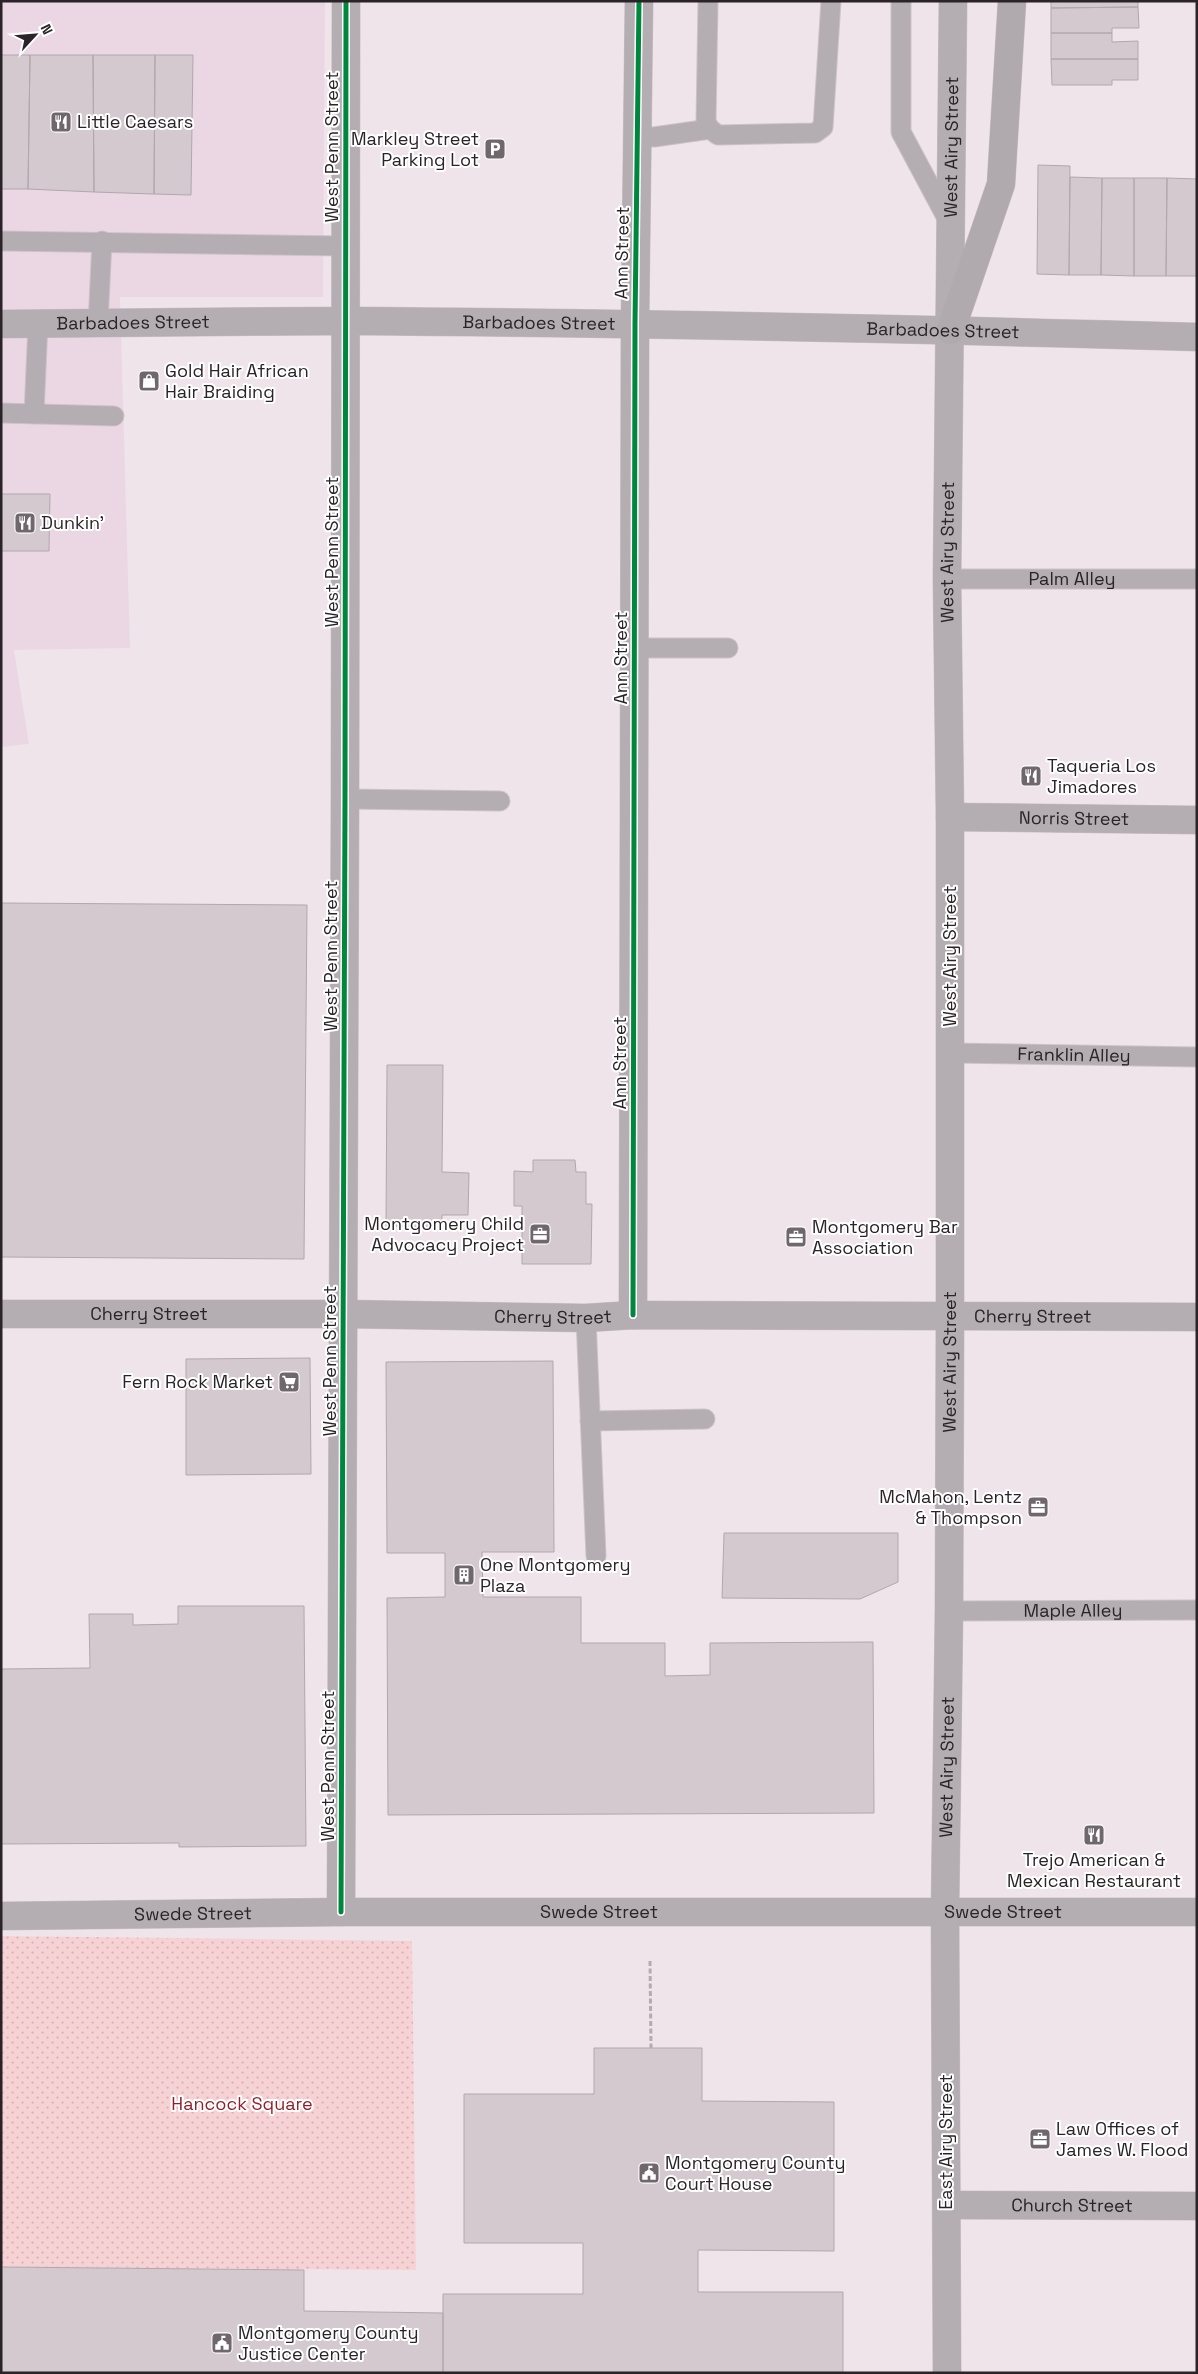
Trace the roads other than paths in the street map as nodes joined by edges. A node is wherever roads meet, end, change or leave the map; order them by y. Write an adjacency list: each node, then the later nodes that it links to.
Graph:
1 (346, 1): 13 (street, West Penn Street)
2 (639, 1): 9 (street, Ann Street)
3 (708, 1): 8 (lane)
4 (831, 1): 8 (lane)
5 (901, 1): 10 (lane)
6 (953, 1): 10 (main road, West Airy Street)
7 (1012, 1): 19 (highway)
8 (710, 129): 9 (lane)
9 (637, 136): 18 (street, Ann Street)
10 (952, 227): 19 (main road, West Airy Street)
11 (1, 241): 12 (lane)
12 (102, 241): 13 (lane); 17 (lane)
13 (346, 246): 14 (street, West Penn Street)
14 (347, 321): 17 (street, Barbadoes Street); 18 (street, Barbadoes Street); 28 (street, West Penn Street)
15 (1, 324): 16 (street, Barbadoes Street)
16 (38, 324): 17 (street, Barbadoes Street); 22 (lane)
17 (98, 324)
18 (635, 324): 19 (street, Barbadoes Street); 26 (street, Ann Street)
19 (951, 330): 20 (street, Barbadoes Street); 24 (main road, West Airy Street)
20 (1197, 337)
21 (1, 414): 22 (lane)
22 (34, 414): 23 (lane)
23 (114, 416)
24 (947, 579): 25 (lane, Palm Alley); 30 (main road, West Airy Street)
25 (1197, 579)
26 (635, 648): 27 (lane); 36 (street, Ann Street)
27 (728, 648)
28 (345, 799): 29 (lane); 35 (street, West Penn Street)
29 (500, 801)
30 (950, 817): 31 (street, Norris Street); 32 (main road, West Airy Street)
31 (1197, 820)
32 (950, 1053): 33 (lane, Franklin Alley); 37 (main road, West Airy Street)
33 (1197, 1057)
34 (1, 1314): 35 (street, Cherry Street)
35 (344, 1314): 39 (street, Cherry Street); 45 (street, West Penn Street)
36 (633, 1315): 37 (street, Cherry Street); 39 (street, Cherry Street)
37 (950, 1316): 38 (street, Cherry Street); 44 (main road, West Airy Street)
38 (1197, 1316)
39 (586, 1318): 41 (lane)
40 (705, 1419): 41 (lane)
41 (590, 1421): 42 (lane)
42 (596, 1556)
43 (1197, 1610): 44 (lane, Maple Alley)
44 (949, 1612): 46 (main road, West Airy Street)
45 (341, 1912): 46 (street, Swede Street); 48 (street, Swede Street)
46 (945, 1912): 47 (street, Swede Street); 49 (main road, East Airy Street)
47 (1197, 1912)
48 (1, 1916)
49 (947, 2206): 50 (street, Church Street); 51 (main road, East Airy Street)
50 (1197, 2206)
51 (947, 2373)

